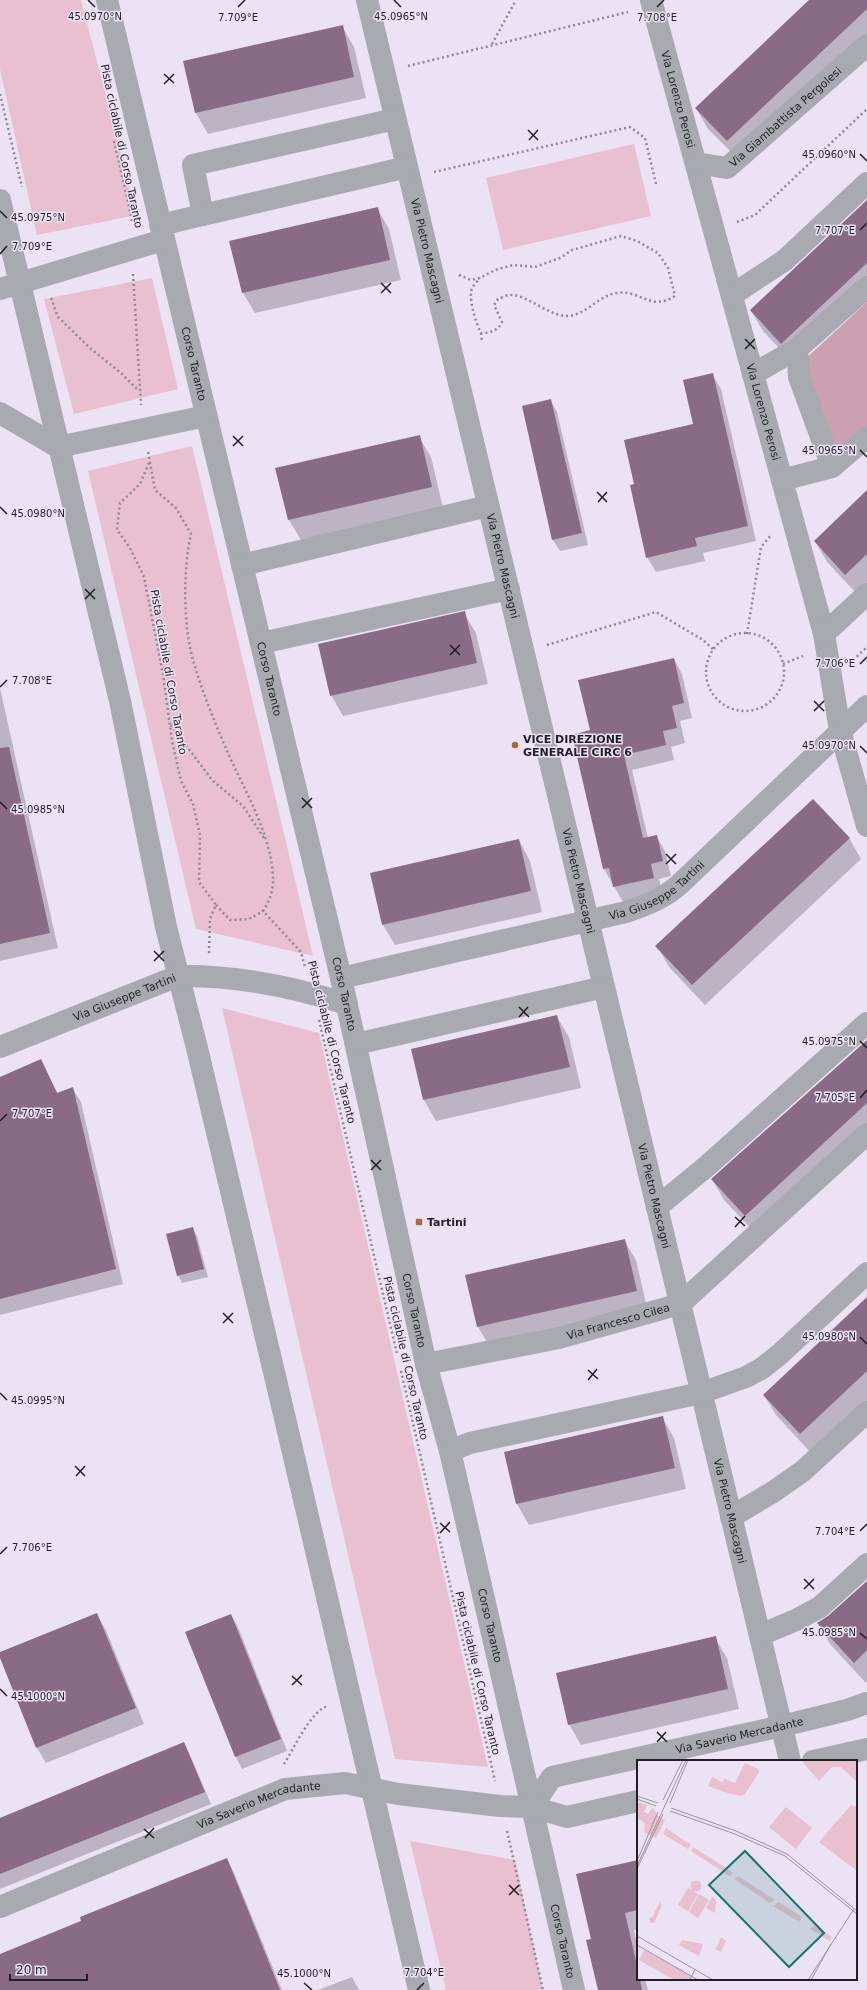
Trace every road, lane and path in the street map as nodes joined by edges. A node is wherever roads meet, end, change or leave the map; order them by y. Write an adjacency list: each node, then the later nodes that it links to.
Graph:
1 (107, 0): 19 (street, Corso Taranto)
2 (367, 0): 8 (street, Via Pietro Mascagni)
3 (516, 0): 6 (path)
4 (651, 0): 12 (street, Via Lorenzo Perosi)
5 (628, 12): 6 (path)
6 (492, 45): 8 (path)
7 (867, 45): 12 (street, Via Giambattista Pergolesi)
8 (384, 73): 10 (street, Via Pietro Mascagni)
9 (867, 109): 18 (path)
10 (395, 119): 13 (street, Via Pietro Mascagni); 17 (street)
11 (113, 137): 20 (path, Pista ciclabile di Corso Taranto)
12 (696, 164): 18 (street, Via Lorenzo Perosi)
13 (409, 172): 14 (path); 17 (street); 35 (street, Via Pietro Mascagni)
14 (656, 184)
15 (867, 184): 23 (street)
16 (0, 200): 21 (street)
17 (203, 215): 19 (street)
18 (714, 229): 23 (street, Via Lorenzo Perosi)
19 (162, 232): 20 (street); 30 (street, Corso Taranto)
20 (133, 249): 21 (street); 28 (path, Pista ciclabile di Corso Taranto)
21 (10, 286): 32 (street)
22 (867, 287): 26 (street)
23 (732, 295): 27 (street, Via Lorenzo Perosi)
24 (481, 333): 24 (path); 25 (path)
25 (482, 343)
26 (797, 349): 27 (street); 33 (street)
27 (762, 369): 34 (street, Via Lorenzo Perosi)
28 (140, 392)
29 (0, 413): 32 (street)
30 (206, 416): 32 (street); 37 (street, Corso Taranto)
31 (867, 437): 33 (street)
32 (58, 447): 54 (street)
33 (832, 467): 34 (street)
34 (782, 480): 36 (street, Via Lorenzo Perosi)
35 (488, 506): 37 (street); 38 (street, Via Pietro Mascagni)
36 (791, 512): 40 (path); 41 (street, Via Lorenzo Perosi)
37 (242, 565): 42 (street, Corso Taranto)
38 (509, 589): 42 (street); 43 (street, Via Pietro Mascagni)
39 (867, 594): 41 (street)
40 (747, 634): 44 (path); 44 (path)
41 (824, 634): 47 (street, Via Lorenzo Perosi)
42 (260, 643): 56 (street, Corso Taranto)
43 (523, 650): 44 (path); 53 (street, Via Pietro Mascagni)
44 (714, 650)
45 (867, 706): 47 (street, Via Giuseppe Tartini)
46 (170, 725): 50 (path); 50 (path, Pista ciclabile di Corso Taranto); 51 (path, Pista ciclabile di Corso Taranto)
47 (840, 730): 48 (street, Via Lorenzo Perosi); 53 (street, Via Giuseppe Tartini)
48 (863, 798): 49 (street, Via Lorenzo Perosi)
49 (867, 826)
50 (267, 844): 52 (path, Pista ciclabile di Corso Taranto)
51 (216, 905): 52 (path, Pista ciclabile di Corso Taranto); 55 (path)
52 (262, 912): 58 (path, Pista ciclabile di Corso Taranto)
53 (588, 922): 56 (street, Via Giuseppe Tartini); 57 (street, Via Pietro Mascagni)
54 (178, 976): 55 (street, Via Giuseppe Tartini); 62 (street, Via Giuseppe Tartini); 81 (street)
55 (209, 976): 58 (street, Via Giuseppe Tartini)
56 (341, 978): 59 (street, Corso Taranto)
57 (604, 987): 61 (street); 64 (street, Via Pietro Mascagni)
58 (312, 993): 59 (street, Via Giuseppe Tartini); 67 (path, Pista ciclabile di Corso Taranto)
59 (347, 1004): 61 (street, Corso Taranto)
60 (867, 1023): 64 (street)
61 (356, 1044): 69 (street, Corso Taranto)
62 (0, 1047)
63 (867, 1134): 66 (street, Via Francesco Cilea)
64 (657, 1206): 66 (street, Via Pietro Mascagni)
65 (867, 1273): 70 (street)
66 (680, 1304): 69 (street, Via Francesco Cilea); 70 (street, Via Pietro Mascagni)
67 (398, 1357)
68 (399, 1364): 83 (path, Pista ciclabile di Corso Taranto)
69 (426, 1364): 72 (street, Corso Taranto)
70 (702, 1393): 72 (street); 73 (street, Via Pietro Mascagni)
71 (867, 1412): 73 (street)
72 (450, 1451): 84 (street, Corso Taranto)
73 (731, 1517): 75 (street, Via Pietro Mascagni)
74 (867, 1564): 75 (street)
75 (760, 1635): 77 (street, Via Pietro Mascagni)
76 (867, 1703): 77 (street, Via Saverio Mercadante)
77 (782, 1726): 79 (street, Via Pietro Mascagni); 84 (street, Via Saverio Mercadante)
78 (867, 1749): 80 (street)
79 (790, 1760)
80 (818, 1760)
81 (371, 1787): 83 (street, Via Saverio Mercadante); 85 (street, Via Saverio Mercadante); 86 (street)
82 (637, 1801): 84 (street, Via Saverio Mercadante)
83 (500, 1806): 84 (street, Via Saverio Mercadante); 87 (path, Pista ciclabile di Corso Taranto)
84 (532, 1807): 88 (street, Corso Taranto)
85 (0, 1907)
86 (419, 1990)
87 (543, 1990)
88 (574, 1990)

